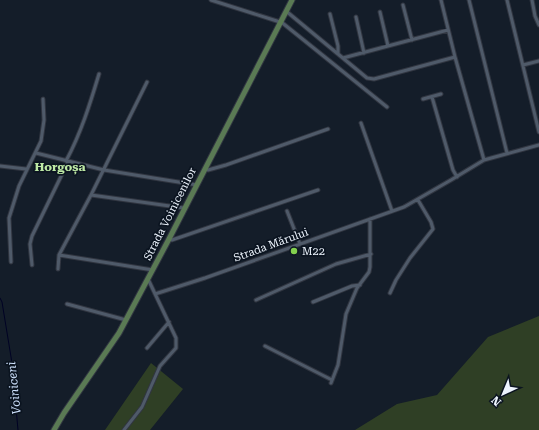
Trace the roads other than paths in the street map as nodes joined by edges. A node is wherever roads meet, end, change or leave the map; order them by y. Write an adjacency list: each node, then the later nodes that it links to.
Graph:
1 (211, 0): 12 (street)
2 (292, 0): 8 (main road, Strada Voinicenilor)
3 (441, 0): 14 (street)
4 (469, 0): 35 (street)
5 (507, 0): 22 (street)
6 (532, 0): 13 (street)
7 (403, 5): 15 (street)
8 (286, 11): 12 (main road, Strada Voinicenilor); 18 (street)
9 (380, 12): 16 (street)
10 (330, 14): 18 (street)
11 (356, 17): 17 (street)
12 (280, 22): 29 (street); 40 (main road, Strada Voinicenilor)
13 (539, 25)
14 (448, 30): 15 (street); 19 (street)
15 (412, 40): 16 (street)
16 (388, 46): 17 (street)
17 (364, 53): 20 (street)
18 (338, 54): 20 (street)
19 (455, 57): 20 (street); 36 (street)
20 (343, 58)
21 (539, 61): 22 (street)
22 (523, 65): 32 (street)
23 (98, 74): 37 (street)
24 (147, 82): 41 (street)
25 (441, 94): 26 (street)
26 (432, 97): 28 (street); 42 (street)
27 (43, 99): 34 (street)
28 (423, 99)
29 (387, 107)
30 (361, 123): 49 (street)
31 (328, 129): 40 (street)
32 (539, 132)
33 (539, 145): 35 (street, Strada Mărului)
34 (36, 153): 37 (street); 39 (street)
35 (507, 153): 36 (street, Strada Mărului)
36 (484, 160): 42 (street, Strada Mărului)
37 (67, 161): 41 (street); 56 (street)
38 (0, 166): 39 (street)
39 (26, 169): 55 (street)
40 (205, 169): 43 (main road, Strada Voinicenilor)
41 (104, 170): 43 (street); 45 (street)
42 (457, 177): 46 (street, Strada Mărului)
43 (197, 185): 47 (main road, Strada Voinicenilor)
44 (318, 190): 51 (street)
45 (91, 195): 47 (street); 54 (street)
46 (418, 200): 49 (street, Strada Mărului); 61 (street)
47 (184, 208): 51 (main road, Strada Voinicenilor)
48 (287, 211): 52 (street)
49 (392, 211): 50 (street, Strada Mărului)
50 (370, 219): 52 (street, Strada Mărului); 53 (street)
51 (169, 239): 58 (main road, Strada Voinicenilor)
52 (300, 244): 62 (street, Strada Mărului)
53 (371, 254): 60 (street); 63 (street)
54 (58, 255): 57 (street); 58 (street)
55 (11, 262)
56 (32, 264)
57 (58, 269)
58 (153, 270): 59 (main road, Strada Voinicenilor)
59 (148, 279): 62 (street); 66 (main road, Strada Voinicenilor)
60 (360, 285): 64 (street); 68 (street)
61 (390, 293)
62 (155, 294): 67 (street)
63 (256, 300)
64 (313, 302)
65 (67, 304): 66 (street)
66 (126, 320): 70 (main road, Strada Voinicenilor)
67 (169, 322): 69 (street); 71 (street)
68 (265, 346)
69 (147, 348)
70 (54, 430)
71 (124, 430)

